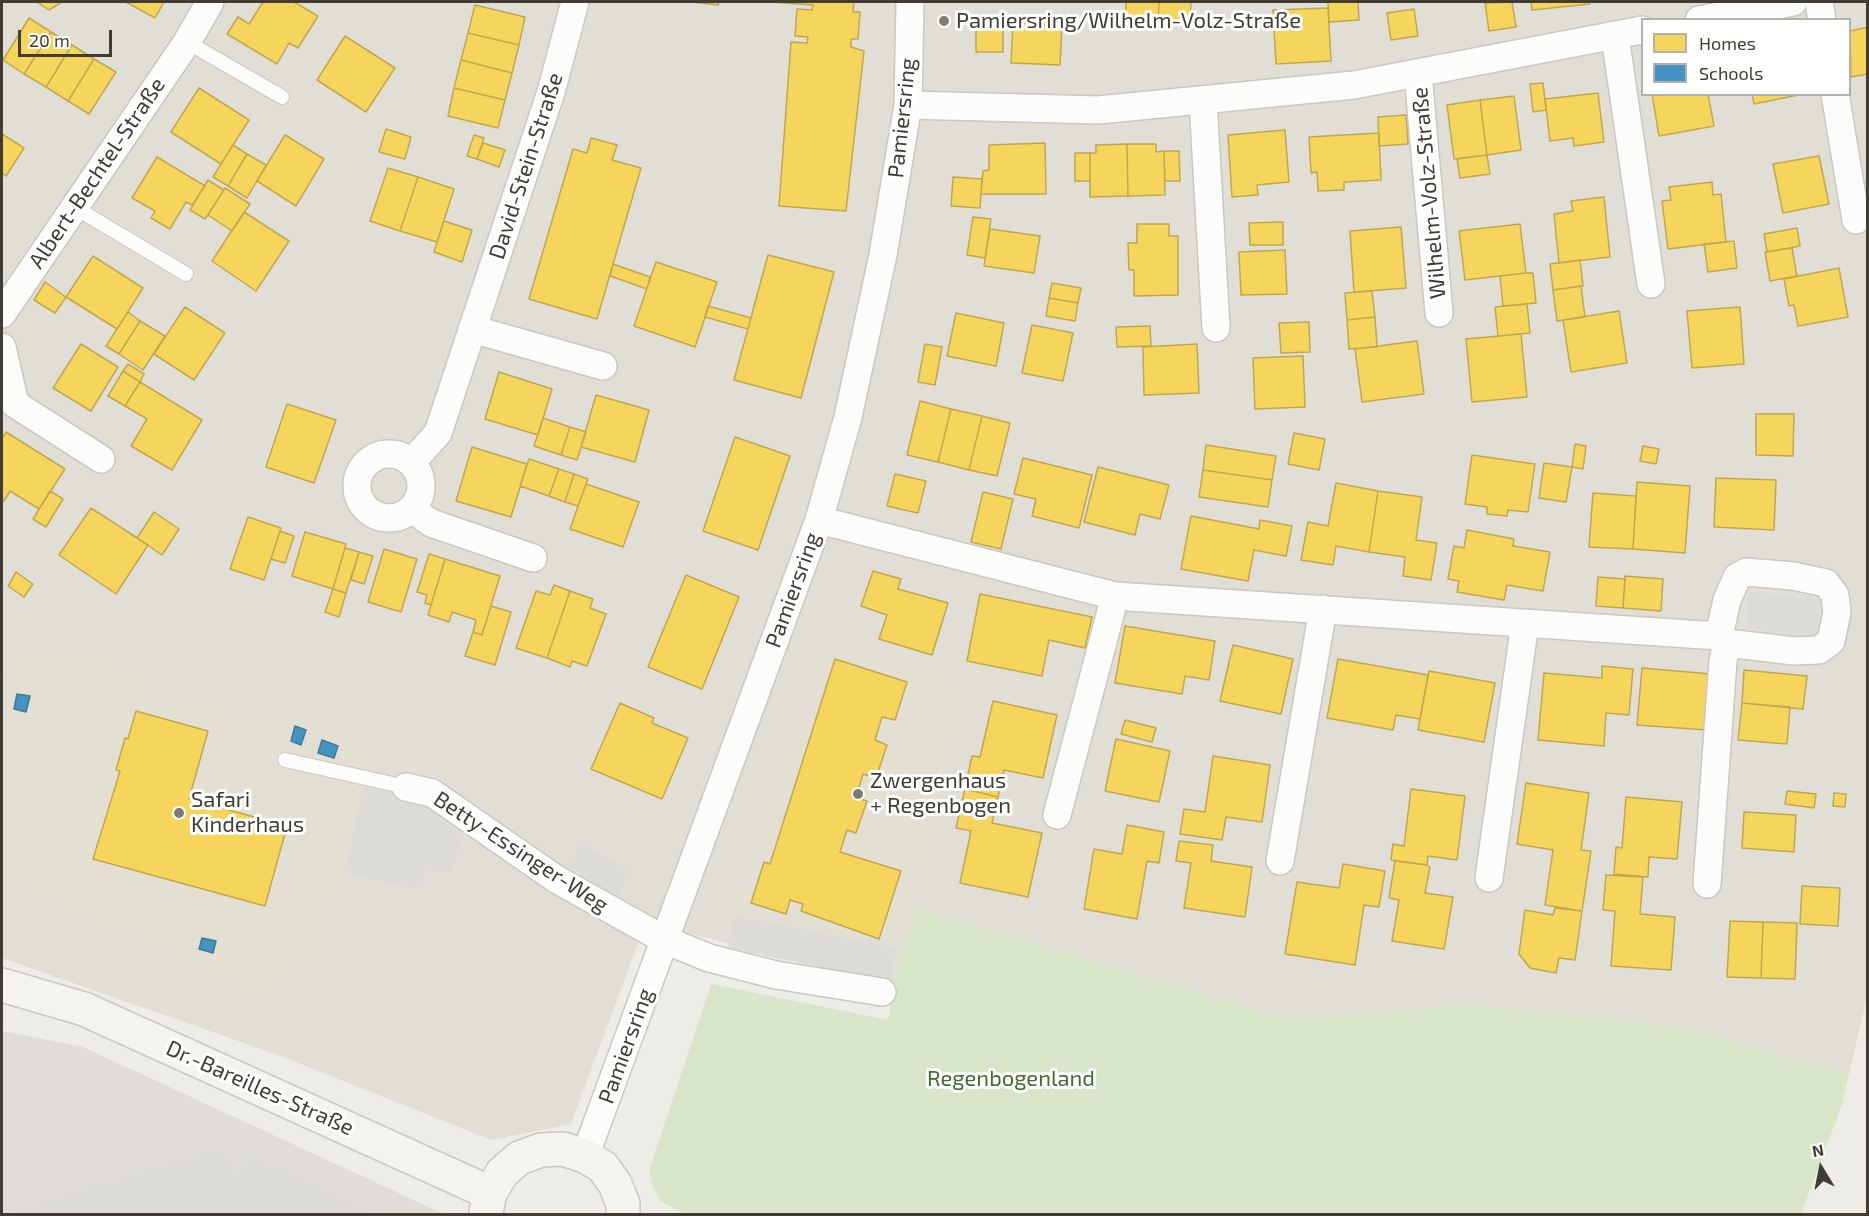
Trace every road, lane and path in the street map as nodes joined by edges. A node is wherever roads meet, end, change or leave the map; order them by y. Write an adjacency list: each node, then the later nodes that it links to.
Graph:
1 (210, 2): 10 (street, Albert-Bechtel-Straße)
2 (575, 2): 23 (street, David-Stein-Straße)
3 (910, 2): 15 (street, Pamiersring)
4 (1793, 2): 6 (street)
5 (1819, 2): 7 (street)
6 (1709, 18)
7 (1822, 18)
8 (1641, 30): 9 (street, Wilhelm-Volz-Straße)
9 (1616, 36): 11 (street, Wilhelm-Volz-Straße); 19 (street)
10 (188, 42): 13 (lane); 16 (street, Albert-Bechtel-Straße)
11 (1418, 73): 14 (street, Wilhelm-Volz-Straße); 20 (street, Wilhelm-Volz-Straße)
12 (1835, 96): 17 (street)
13 (282, 97)
14 (1203, 100): 15 (street, Wilhelm-Volz-Straße); 22 (street)
15 (908, 105): 29 (street, Pamiersring)
16 (74, 207): 18 (lane); 21 (street, Albert-Bechtel-Straße)
17 (1856, 220)
18 (186, 274)
19 (1651, 284)
20 (1439, 313)
21 (2, 314)
22 (1216, 328)
23 (472, 329): 25 (street); 27 (street, David-Stein-Straße)
24 (2, 347): 26 (street)
25 (603, 366)
26 (101, 459)
27 (411, 463): 28 (street); 28 (street)
28 (412, 509): 30 (street)
29 (819, 520): 31 (street); 41 (street, Pamiersring)
30 (533, 558)
31 (1115, 596): 32 (street); 37 (street)
32 (1323, 609): 33 (street); 38 (street)
33 (1525, 622): 34 (street); 39 (street)
34 (1723, 639): 34 (street); 40 (street)
35 (285, 760): 36 (lane)
36 (406, 787): 41 (street, Betty-Essinger-Weg)
37 (1057, 816)
38 (1280, 861)
39 (1489, 878)
40 (1707, 884)
41 (665, 940): 42 (street, Betty-Essinger-Weg); 44 (street, Pamiersring)
42 (882, 992)
43 (8, 994): 45 (main road, Dr.-Bareilles-Straße)
44 (585, 1156): 45 (main road); 46 (main road)
45 (488, 1204)
46 (623, 1215)

